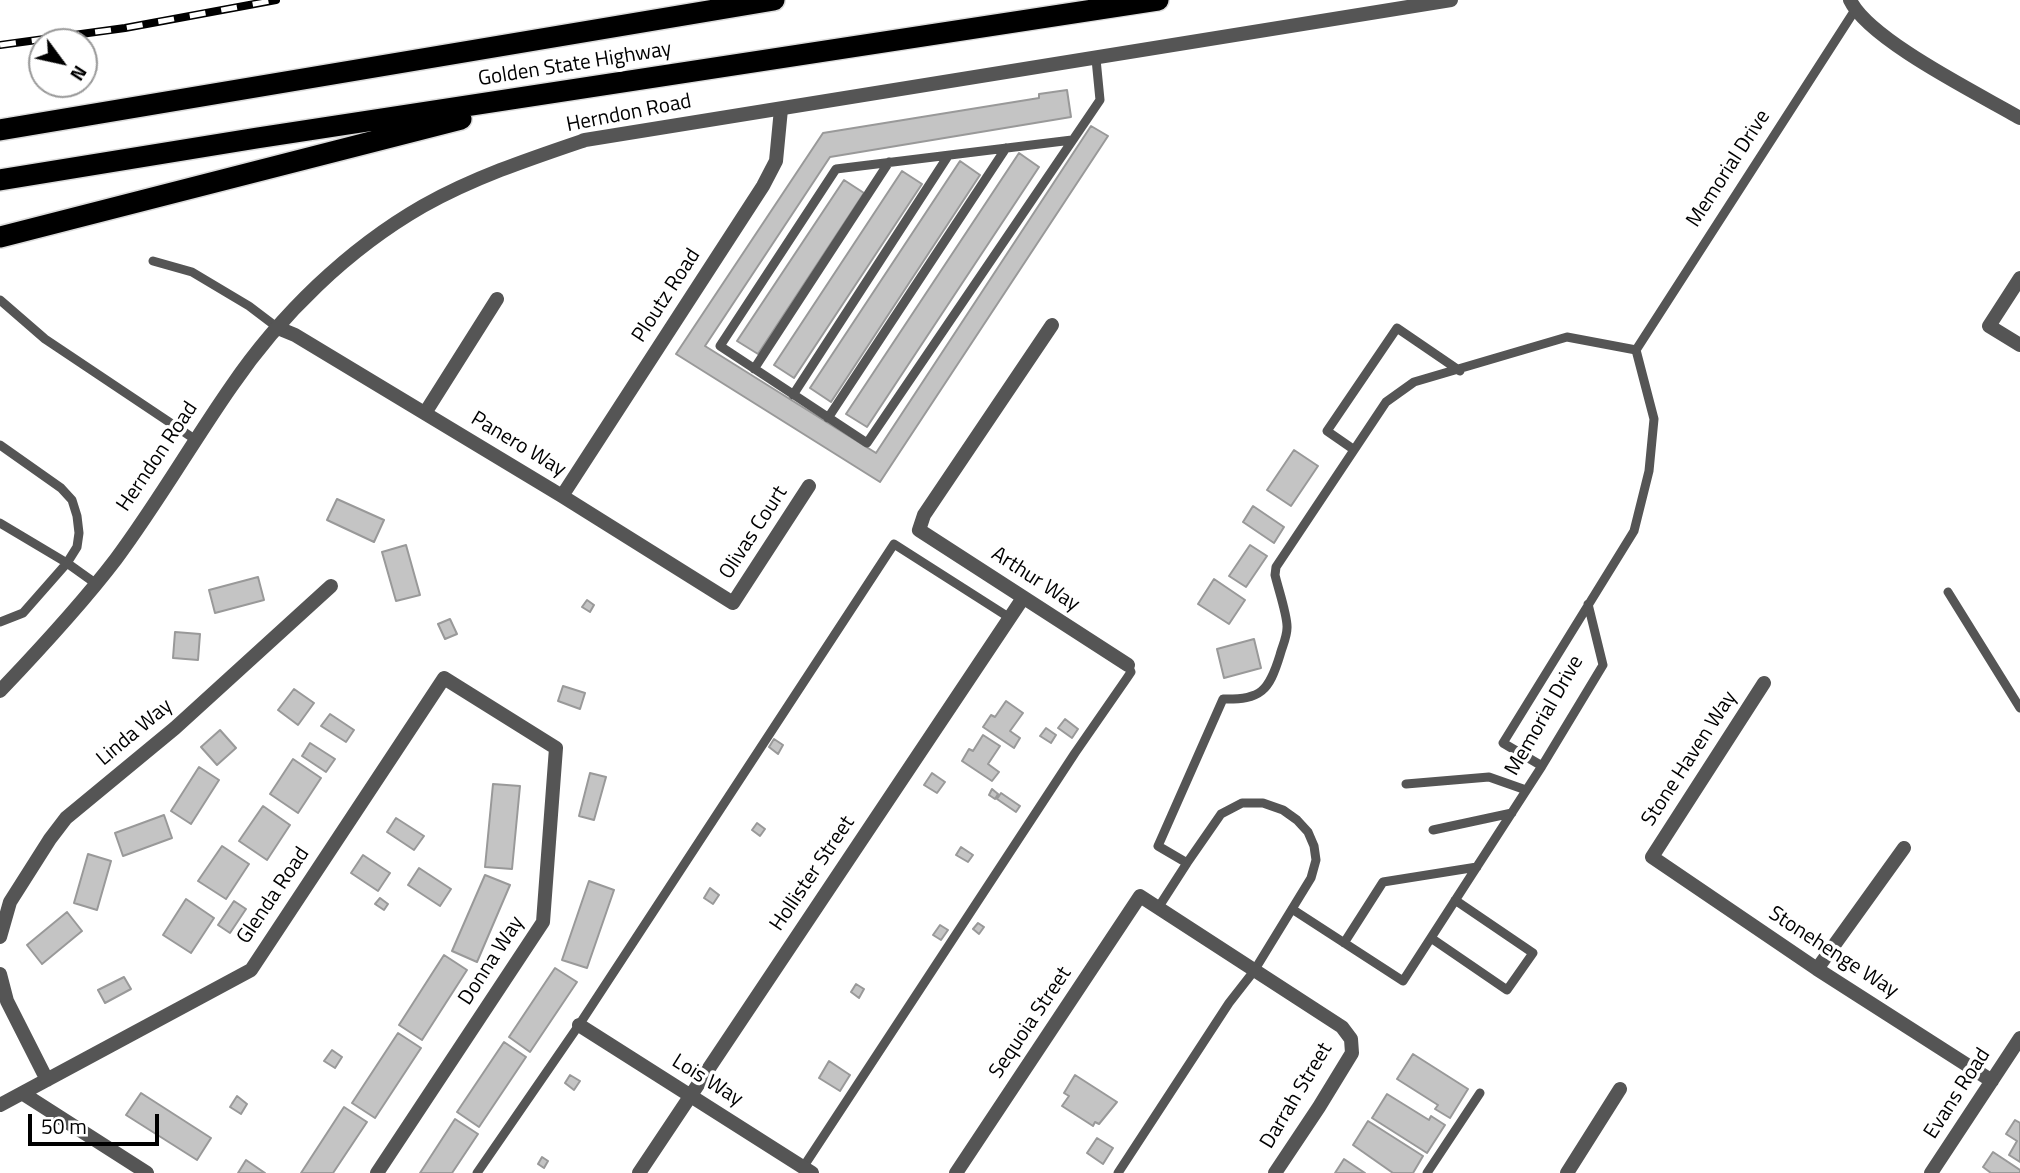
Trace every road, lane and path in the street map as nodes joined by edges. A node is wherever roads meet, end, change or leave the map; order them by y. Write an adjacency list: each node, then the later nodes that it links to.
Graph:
1 (774, 0): 9 (highway, Golden State Highway)
2 (1158, 0): 6 (highway, Golden State Highway)
3 (1451, 0): 5 (street, Herndon Road)
4 (1853, 5): 8 (street); 23 (lane, Memorial Drive)
5 (1096, 59): 7 (street, Herndon Road); 10 (lane)
6 (575, 90): 14 (highway, Golden State Highway); 15 (highway)
7 (781, 109): 21 (street, Herndon Road); 33 (street, Ploutz Road)
8 (2020, 118)
9 (0, 131)
10 (1072, 140): 11 (lane); 28 (lane)
11 (1006, 148): 12 (lane); 28 (lane)
12 (947, 156): 13 (lane); 26 (lane)
13 (889, 162): 24 (lane); 24 (lane)
14 (0, 180)
15 (0, 237)
16 (153, 261): 21 (lane)
17 (2020, 278): 22 (street)
18 (497, 299): 27 (street)
19 (0, 300): 29 (lane)
20 (1052, 325): 39 (street, Arthur Way)
21 (278, 328): 27 (street, Panero Way); 29 (street, Herndon Road)
22 (2020, 345)
23 (1636, 350): 25 (lane); 41 (lane)
24 (754, 369): 26 (lane)
25 (1460, 371): 31 (lane); 31 (lane)
26 (793, 395): 28 (lane)
27 (425, 413): 33 (street, Panero Way)
28 (828, 418)
29 (196, 440): 36 (street, Herndon Road)
30 (0, 445): 35 (lane)
31 (1353, 449): 56 (lane)
32 (809, 486): 40 (street, Olivas Court)
33 (562, 496): 40 (street, Panero Way)
34 (0, 523): 35 (lane)
35 (67, 563): 36 (lane); 43 (lane)
36 (95, 583): 47 (street, Herndon Road)
37 (331, 586): 61 (street, Linda Way)
38 (1948, 592): 48 (lane)
39 (1023, 598): 42 (street, Hollister Street); 44 (street, Arthur Way)
40 (733, 603)
41 (1588, 604): 49 (lane, Memorial Drive); 49 (lane)
42 (1010, 618): 67 (lane); 74 (street, Hollister Street)
43 (0, 622)
44 (1128, 665): 76 (lane)
45 (444, 678): 69 (street, Glenda Road); 78 (street, Donna Way)
46 (1764, 683): 55 (street, Stone Haven Way)
47 (0, 691)
48 (2020, 708)
49 (1542, 766): 51 (lane, Memorial Drive)
50 (1406, 783): 51 (lane)
51 (1526, 790): 52 (lane, Memorial Drive)
52 (1512, 813): 53 (lane); 57 (lane, Memorial Drive)
53 (1433, 831)
54 (1904, 848): 64 (street)
55 (1652, 857): 64 (street, Stonehenge Way)
56 (1187, 863): 59 (lane); 60 (lane)
57 (1477, 867): 58 (lane, Memorial Drive); 63 (lane)
58 (1455, 900): 62 (lane, Memorial Drive); 62 (lane)
59 (1158, 908): 65 (street); 81 (street, Sequoia Street)
60 (1292, 909): 63 (lane, Memorial Drive); 65 (lane)
61 (0, 937)
62 (1431, 938): 63 (lane, Memorial Drive)
63 (1344, 943)
64 (1817, 969): 70 (street, Stonehenge Way)
65 (1254, 971): 82 (lane); 83 (street, Darrah Street)
66 (0, 974): 69 (street)
67 (579, 1025): 74 (street, Lois Way); 79 (lane)
68 (2020, 1038): 70 (street, Evans Road)
69 (47, 1080): 72 (street, Glenda Road)
70 (1992, 1081): 86 (street, Evans Road)
71 (1620, 1089): 85 (street)
72 (22, 1093): 75 (street, Glenda Road); 77 (street)
73 (1480, 1093): 84 (lane)
74 (690, 1095): 76 (street, Lois Way); 80 (street, Hollister Street)
75 (0, 1105)
76 (805, 1171)
77 (147, 1173)
78 (377, 1173)
79 (477, 1173)
80 (639, 1173)
81 (956, 1173)
82 (1118, 1173)
83 (1275, 1173)
84 (1427, 1173)
85 (1567, 1173)
86 (1931, 1173)

